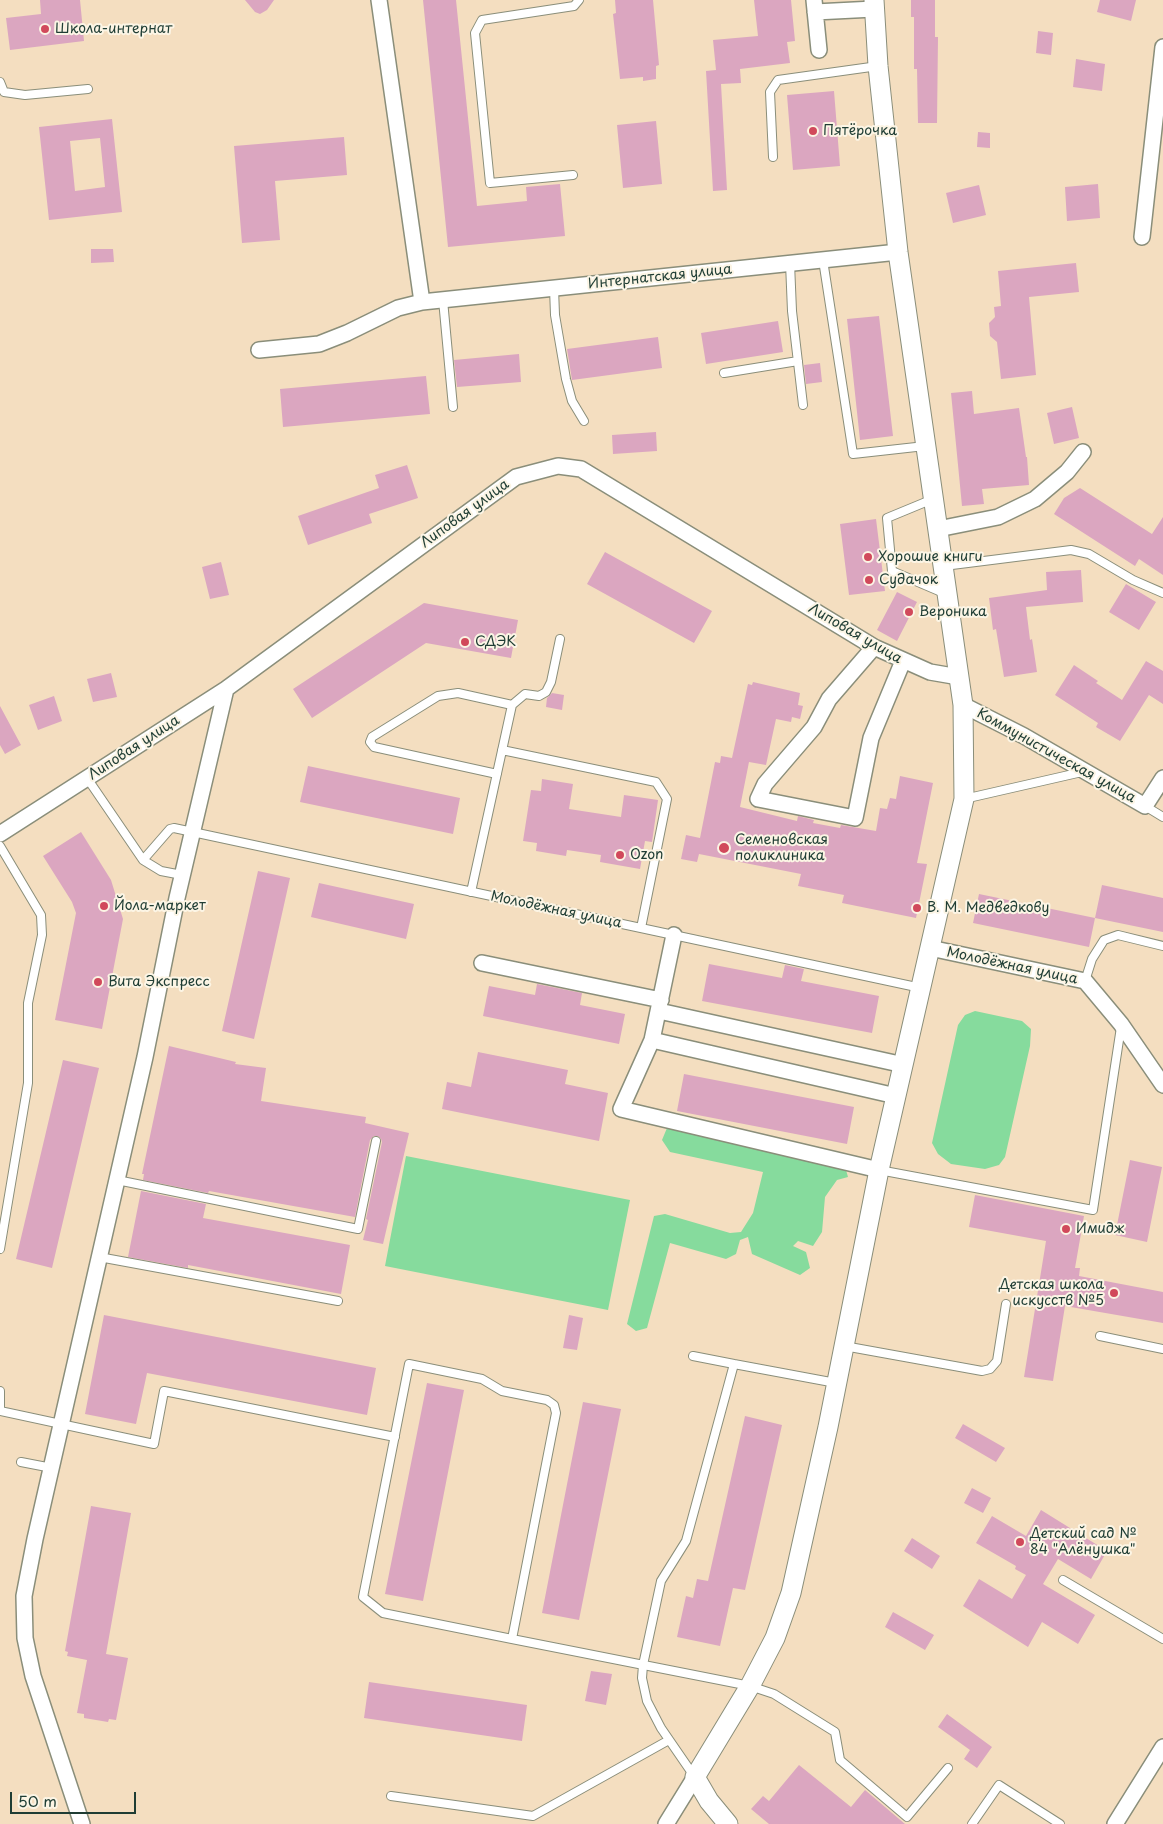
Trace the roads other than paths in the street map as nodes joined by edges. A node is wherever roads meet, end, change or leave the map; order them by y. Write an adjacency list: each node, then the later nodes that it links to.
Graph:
1 (379, 0): 18 (street)
2 (579, 0): 11 (lane)
3 (874, 4): 4 (street); 7 (street)
4 (815, 6): 6 (street)
5 (1163, 48): 12 (street)
6 (819, 50)
7 (878, 66): 10 (lane); 13 (street)
8 (0, 82): 9 (lane)
9 (88, 89)
10 (773, 157)
11 (573, 175)
12 (1142, 237)
13 (898, 252): 14 (street, Интернатская улица); 25 (street)
14 (823, 260): 15 (street, Интернатская улица); 25 (lane)
15 (790, 263): 16 (street, Интернатская улица); 20 (lane)
16 (554, 288): 17 (street, Интернатская улица); 24 (lane)
17 (443, 300): 18 (street, Интернатская улица); 23 (lane)
18 (422, 302): 19 (street, Интернатская улица)
19 (259, 350)
20 (798, 360): 21 (lane); 22 (lane)
21 (724, 372)
22 (804, 405)
23 (453, 407)
24 (584, 422)
25 (927, 446): 27 (street)
26 (1083, 452): 28 (street)
27 (934, 499): 28 (street); 31 (lane)
28 (938, 529): 29 (street)
29 (944, 566): 30 (lane); 31 (street)
30 (1163, 593)
31 (948, 595): 35 (street)
32 (560, 639): 37 (lane)
33 (874, 647): 34 (street, Липовая улица); 34 (street); 36 (street, Липовая улица)
34 (903, 662): 35 (street, Липовая улица)
35 (959, 676): 38 (street)
36 (226, 689): 42 (street, Липовая улица); 47 (street)
37 (512, 705): 39 (lane); 41 (lane)
38 (963, 705): 40 (street, Коммунистическая улица); 44 (street)
39 (502, 750): 41 (lane); 53 (lane)
40 (1085, 771): 44 (lane); 45 (street, Коммунистическая улица)
41 (497, 774): 52 (lane)
42 (87, 778): 48 (street, Липовая улица); 50 (lane)
43 (1163, 778): 45 (street, Коммунистическая улица)
44 (964, 799): 56 (street)
45 (1145, 806): 46 (lane)
46 (1163, 817)
47 (192, 832): 50 (lane, Молодёжная улица); 51 (street); 52 (lane, Молодёжная улица)
48 (0, 834)
49 (0, 846): 69 (lane)
50 (143, 860): 51 (lane)
51 (182, 875): 68 (street)
52 (471, 892): 53 (lane, Молодёжная улица)
53 (642, 928): 54 (lane, Молодёжная улица)
54 (674, 935): 59 (lane, Молодёжная улица); 60 (street)
55 (1163, 946): 58 (lane)
56 (930, 948): 58 (street, Молодёжная улица); 59 (street)
57 (482, 963): 60 (street)
58 (1085, 982): 61 (street, Молодёжная улица)
59 (921, 988): 63 (street)
60 (660, 1005): 62 (street); 63 (street)
61 (1121, 1024): 64 (street, Молодёжная улица); 67 (lane)
62 (652, 1040): 65 (street); 67 (street)
63 (904, 1065): 65 (street)
64 (1163, 1085)
65 (896, 1096): 67 (street)
66 (376, 1140): 68 (lane)
67 (880, 1170): 74 (street)
68 (117, 1180): 70 (street)
69 (0, 1249)
70 (99, 1257): 71 (lane); 81 (street)
71 (338, 1301)
72 (1006, 1304): 74 (lane)
73 (1100, 1336): 75 (lane)
74 (844, 1346): 78 (street)
75 (1163, 1349)
76 (693, 1356): 77 (lane)
77 (734, 1364): 78 (lane); 88 (lane)
78 (836, 1383): 89 (street)
79 (0, 1391): 80 (lane)
80 (0, 1411): 81 (lane)
81 (61, 1424): 82 (lane); 84 (street)
82 (395, 1437): 86 (lane); 86 (lane)
83 (21, 1462): 84 (lane)
84 (52, 1468): 95 (street)
85 (1063, 1580): 87 (lane)
86 (512, 1639): 88 (lane)
87 (1163, 1639)
88 (643, 1665): 89 (lane); 90 (lane)
89 (750, 1686): 92 (lane); 93 (street)
90 (669, 1740): 93 (lane); 94 (lane)
91 (1160, 1757): 100 (street)
92 (948, 1768)
93 (695, 1777): 96 (street); 97 (street)
94 (391, 1796)
95 (82, 1824)
96 (666, 1824)
97 (728, 1824)
98 (972, 1824): 99 (lane)
99 (1060, 1824)
100 (1115, 1824)

